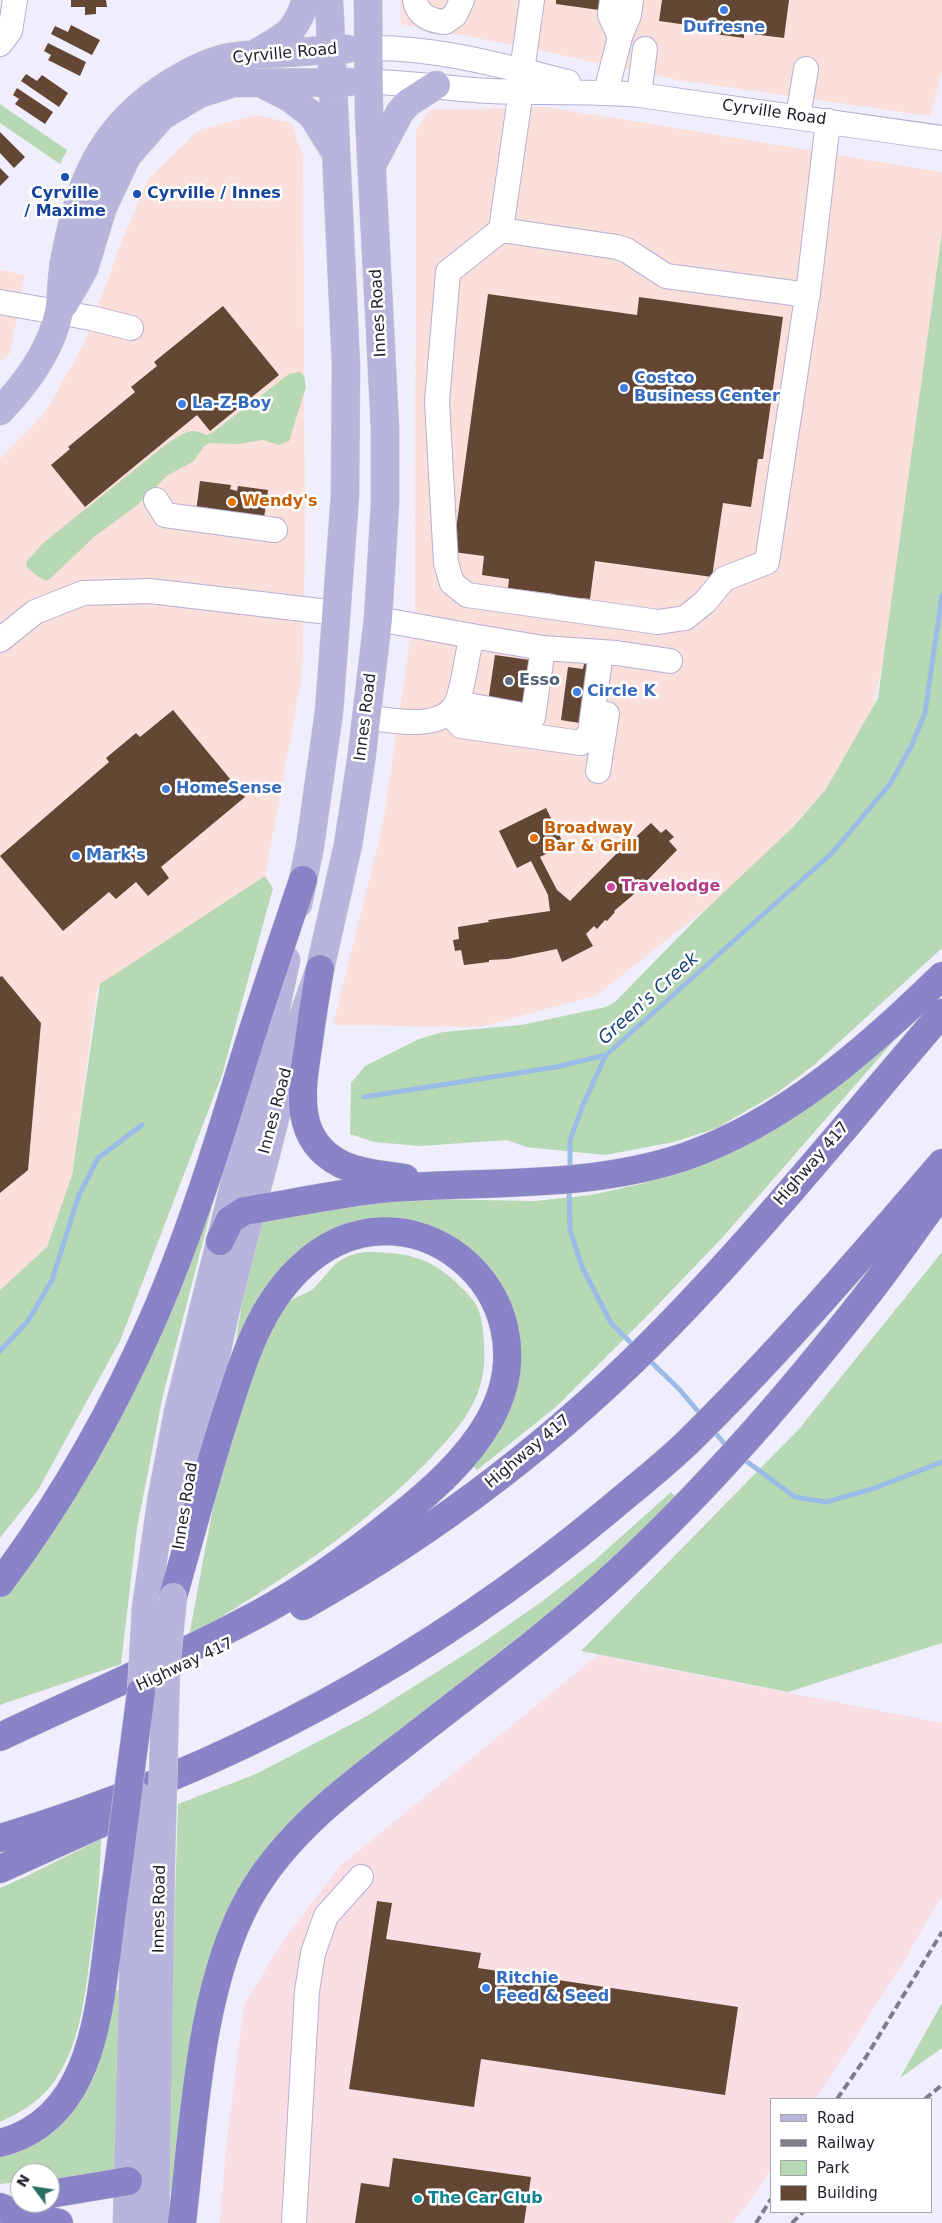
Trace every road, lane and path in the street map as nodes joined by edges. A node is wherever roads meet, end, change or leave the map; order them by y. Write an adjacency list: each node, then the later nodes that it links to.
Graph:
1 (14, 0): 11 (street)
2 (306, 0): 15 (main road)
3 (329, 0): 13 (main road, Innes Road)
4 (368, 0): 12 (main road, Innes Road)
5 (414, 0): 6 (street)
6 (462, 0)
7 (532, 0): 17 (street)
8 (612, 0): 10 (street)
9 (631, 0): 10 (street)
10 (620, 37): 22 (street)
11 (0, 44)
12 (368, 48): 13 (main road, Cyrville Road); 17 (street, Cyrville Road); 20 (main road, Innes Road)
13 (330, 49): 15 (main road, Cyrville Road); 19 (main road, Innes Road)
14 (645, 49): 23 (street)
15 (255, 54): 32 (main road, Cyrville Road)
16 (806, 70): 24 (street)
17 (520, 81): 21 (street, Cyrville Road); 22 (street, Cyrville Road); 29 (street)
18 (260, 82): 19 (main road, Cyrville Road); 27 (main road); 32 (main road, Cyrville Road)
19 (332, 82): 20 (main road, Cyrville Road); 27 (main road, Innes Road)
20 (368, 82): 21 (street, Cyrville Road); 28 (main road, Innes Road)
21 (436, 86): 28 (main road)
22 (606, 92): 23 (street, Cyrville Road)
23 (639, 95): 24 (street, Cyrville Road)
24 (798, 117): 25 (street, Cyrville Road)
25 (828, 121): 26 (street, Cyrville Road); 30 (street)
26 (942, 138)
27 (334, 151): 37 (main road, Innes Road)
28 (371, 166): 38 (main road, Innes Road)
29 (501, 230): 30 (street); 30 (street)
30 (808, 295)
31 (0, 302): 32 (street)
32 (59, 312): 33 (street); 34 (main road, Cyrville Road)
33 (131, 328)
34 (0, 412)
35 (156, 500): 36 (street)
36 (275, 530)
37 (337, 613): 38 (main road); 40 (street); 48 (main road, Innes Road)
38 (378, 619): 39 (street); 45 (main road, Innes Road)
39 (472, 636): 41 (street); 44 (street)
40 (0, 640)
41 (543, 648): 42 (street); 46 (street)
42 (608, 652): 43 (street); 46 (street); 47 (street)
43 (670, 661)
44 (453, 708): 45 (street); 46 (street)
45 (366, 717): 49 (main road, Innes Road)
46 (538, 727)
47 (598, 771)
48 (302, 880): 56 (main road, Innes Road); 57 (highway)
49 (320, 969): 53 (highway); 55 (main road, Innes Road)
50 (942, 976): 53 (highway)
51 (942, 1013): 61 (highway, Highway 417)
52 (942, 1163): 59 (highway)
53 (473, 1186): 55 (highway)
54 (942, 1193): 74 (highway)
55 (251, 1210): 56 (highway); 58 (main road, Innes Road)
56 (220, 1241): 60 (main road, Innes Road, bridge)
57 (0, 1583)
58 (173, 1597): 61 (highway); 66 (main road, Innes Road, bridge)
59 (476, 1611): 62 (highway); 63 (highway)
60 (141, 1692): 64 (highway, bridge)
61 (0, 1738)
62 (0, 1838)
63 (0, 1869)
64 (126, 1871): 67 (highway); 68 (main road, Innes Road)
65 (361, 1877): 75 (street)
66 (156, 2140): 68 (main road); 73 (main road, Innes Road)
67 (0, 2144)
68 (128, 2181): 69 (highway); 72 (main road, Innes Road)
69 (60, 2192)
70 (0, 2206): 71 (highway)
71 (59, 2223)
72 (127, 2223)
73 (155, 2223)
74 (182, 2223)
75 (294, 2223)

